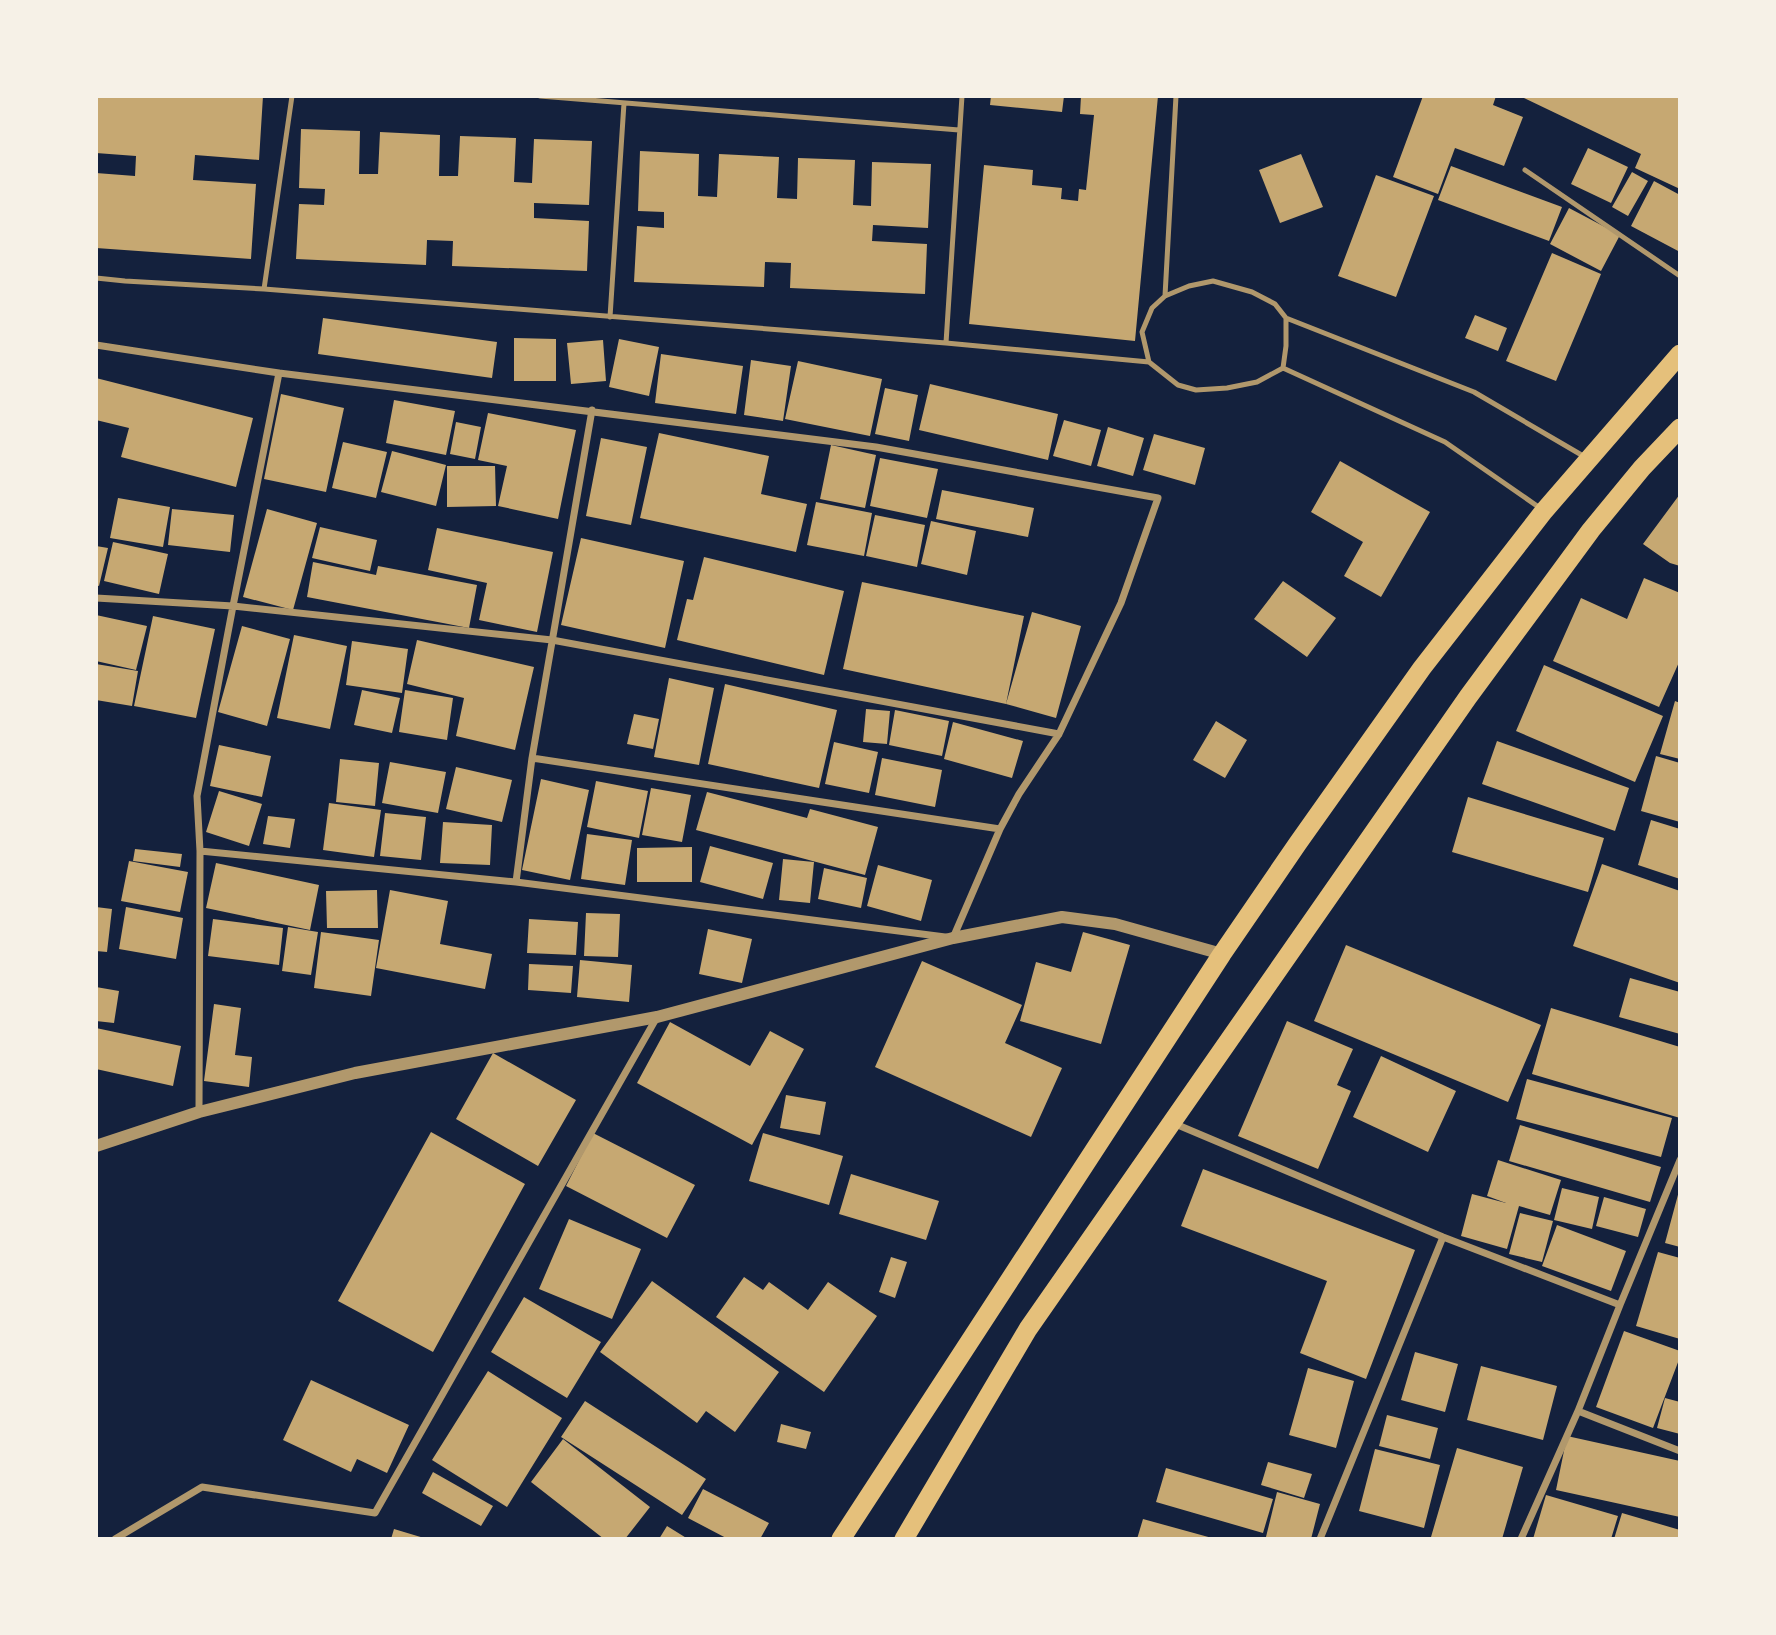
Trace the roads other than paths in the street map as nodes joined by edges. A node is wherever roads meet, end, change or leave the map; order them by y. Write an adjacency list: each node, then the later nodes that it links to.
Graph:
1 (292, 96): 10 (lane)
2 (540, 96): 5 (lane)
3 (962, 96): 6 (lane)
4 (1176, 96): 11 (lane)
5 (624, 103): 6 (lane); 12 (lane)
6 (959, 130): 14 (lane)
7 (1525, 170): 8 (lane)
8 (1680, 276)
9 (96, 278): 10 (lane)
10 (264, 289): 12 (lane)
11 (1165, 296): 13 (lane); 17 (lane)
12 (610, 317): 14 (lane)
13 (1286, 318): 18 (lane); 22 (lane)
14 (946, 343): 17 (lane)
15 (96, 345): 19 (street)
16 (1680, 354): 22 (highway)
17 (1149, 362): 18 (lane)
18 (1283, 368): 23 (lane)
19 (279, 373): 20 (street); 25 (street)
20 (592, 410): 26 (street); 27 (street)
21 (1680, 428): 36 (highway)
22 (1588, 459): 23 (highway)
23 (1544, 511): 33 (highway)
24 (96, 598): 25 (street)
25 (233, 606): 26 (street); 30 (street)
26 (552, 640): 27 (street); 28 (street)
27 (1059, 734): 29 (street)
28 (531, 758): 29 (street); 31 (street)
29 (1000, 829): 32 (street)
30 (200, 851): 31 (street); 35 (street)
31 (516, 882): 32 (street)
32 (953, 938): 33 (street); 34 (street)
33 (1222, 954): 44 (highway)
34 (657, 1017): 35 (street); 43 (street)
35 (199, 1112): 37 (street)
36 (1172, 1122): 39 (street); 45 (highway)
37 (96, 1146)
38 (1680, 1160): 40 (street)
39 (1443, 1237): 40 (street); 46 (street)
40 (1620, 1305): 41 (street)
41 (1578, 1412): 42 (street); 47 (street)
42 (1680, 1451)
43 (115, 1539)
44 (841, 1539)
45 (904, 1539)
46 (1320, 1539)
47 (1521, 1539)

